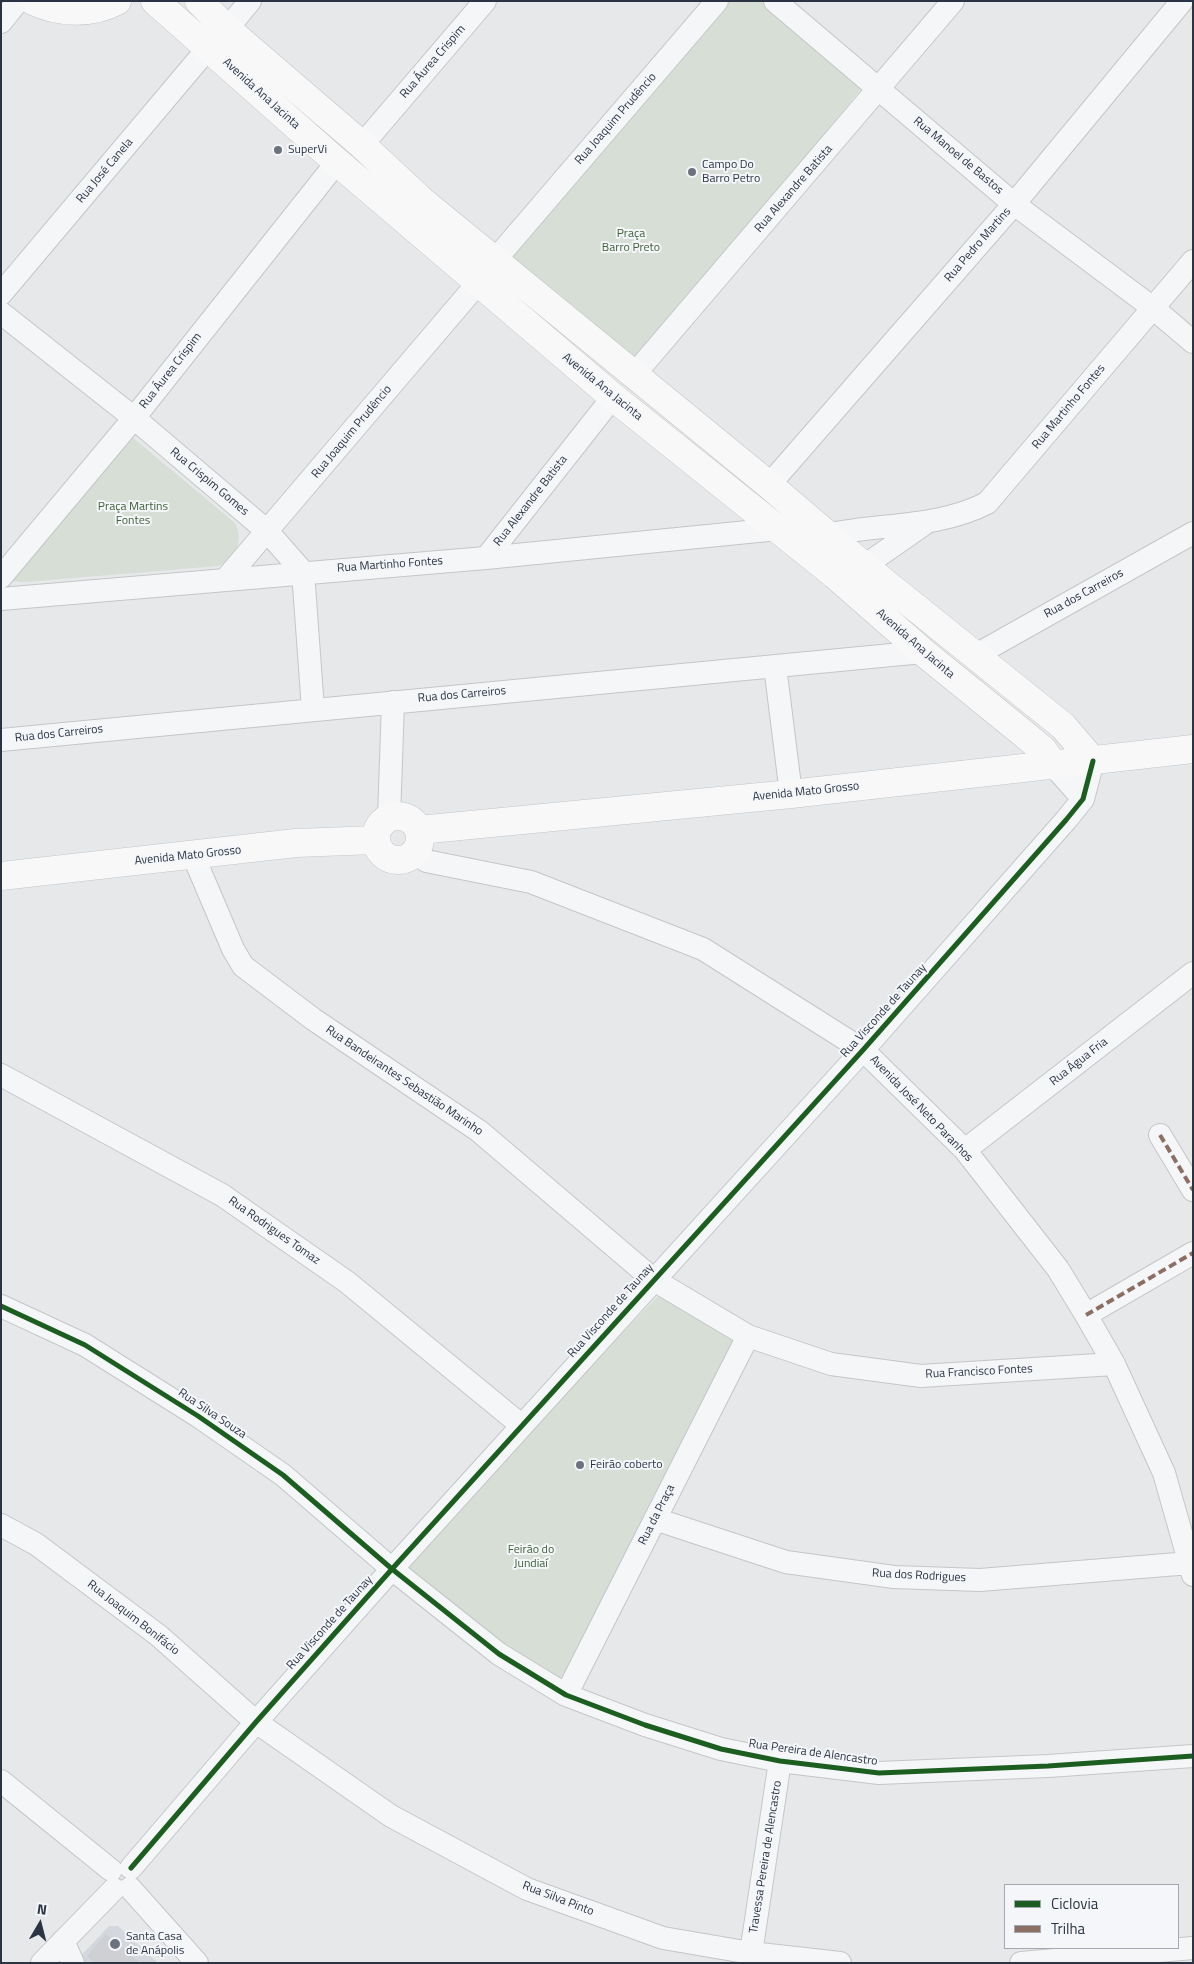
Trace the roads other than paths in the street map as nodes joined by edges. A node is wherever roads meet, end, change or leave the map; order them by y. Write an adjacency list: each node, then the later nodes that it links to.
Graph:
1 (18, 1): 12 (street)
2 (33, 1): 3 (main road)
3 (117, 1)
4 (155, 1): 13 (main road, Avenida Ana Jacinta)
5 (199, 1): 13 (main road, Avenida Ana Jacinta)
6 (250, 1): 13 (street, Rua José Canela)
7 (485, 1): 15 (street, Rua Áurea Crispim)
8 (717, 1): 19 (street, Rua Joaquim Prudêncio)
9 (775, 1): 14 (street, Rua Manoel de Bastos)
10 (953, 1): 14 (street, Rua Alexandre Batista)
11 (1182, 1): 17 (street, Rua Pedro Martins)
12 (1, 22)
13 (218, 38): 15 (main road, Avenida Ana Jacinta); 16 (main road, Avenida Ana Jacinta); 22 (street, Rua José Canela)
14 (880, 89): 17 (street, Rua Manoel de Bastos); 26 (street, Rua Alexandre Batista)
15 (362, 145): 18 (main road, Avenida Ana Jacinta)
16 (337, 162): 18 (main road, Avenida Ana Jacinta); 28 (street, Rua Áurea Crispim)
17 (1014, 204): 23 (street, Rua Manoel de Bastos); 31 (street, Rua Pedro Martins)
18 (414, 210): 19 (main road, Avenida Ana Jacinta); 21 (main road, Avenida Ana Jacinta)
19 (495, 260): 26 (main road, Avenida Ana Jacinta)
20 (1193, 261): 23 (street, Rua Martinho Fontes)
21 (478, 283): 27 (main road, Avenida Ana Jacinta); 34 (street, Rua Joaquim Prudêncio)
22 (1, 294)
23 (1153, 308): 25 (street, Rua Manoel de Bastos); 32 (street, Rua Martinho Fontes)
24 (1, 313): 28 (street, Rua Crispim Gomes)
25 (1193, 342)
26 (633, 376): 29 (main road, Avenida Ana Jacinta)
27 (613, 397): 30 (main road, Avenida Ana Jacinta); 37 (street, Rua Alexandre Batista)
28 (134, 418): 34 (street, Rua Crispim Gomes); 40 (street, Rua Áurea Crispim)
29 (713, 439): 30 (main road); 31 (main road, Avenida Ana Jacinta)
30 (693, 459): 33 (main road, Avenida Ana Jacinta)
31 (769, 485): 36 (main road, Avenida Ana Jacinta)
32 (926, 523): 36 (street, Rua Martinho Fontes); 38 (street, Rua Martinho Fontes)
33 (778, 529): 37 (street, Rua Martinho Fontes); 43 (main road, Avenida Ana Jacinta)
34 (267, 531): 39 (street, Rua Crispim Gomes); 41 (street, Rua Joaquim Prudêncio)
35 (1193, 534): 44 (street, Rua dos Carreiros)
36 (826, 535): 38 (main road, Avenida Ana Jacinta)
37 (486, 558): 39 (street, Rua Martinho Fontes)
38 (864, 566): 44 (main road, Avenida Ana Jacinta)
39 (303, 572): 41 (street, Rua Martinho Fontes); 49 (street)
40 (1, 576)
41 (224, 580): 42 (street, Rua Martinho Fontes)
42 (1, 599)
43 (923, 652): 45 (street, Rua dos Carreiros); 47 (main road, Avenida Ana Jacinta)
44 (976, 655): 46 (main road, Avenida Ana Jacinta)
45 (775, 666): 48 (street, Rua dos Carreiros); 54 (street)
46 (1003, 678): 47 (main road); 52 (main road, Avenida Ana Jacinta)
47 (982, 701): 53 (main road, Avenida Ana Jacinta)
48 (393, 702): 49 (street, Rua dos Carreiros); 56 (street)
49 (313, 709): 50 (street, Rua dos Carreiros)
50 (1, 740)
51 (1193, 749): 52 (main road, Avenida Mato Grosso)
52 (1093, 761): 53 (main road, Avenida Mato Grosso); 55 (street, Rua Visconde de Taunay)
53 (1054, 766): 54 (main road, Avenida Mato Grosso); 55 (street)
54 (791, 794): 57 (main road, Avenida Mato Grosso)
55 (1083, 799): 61 (street, Rua Visconde de Taunay)
56 (382, 829): 57 (main road); 57 (main road); 58 (main road, Avenida Mato Grosso)
57 (418, 840): 61 (street, Avenida José Neto Paranhos)
58 (193, 855): 59 (main road, Avenida Mato Grosso); 67 (street, Rua Bandeirantes Sebastião Marinho)
59 (1, 876)
60 (1193, 973): 64 (street, Rua Água Fria)
61 (863, 1050): 64 (street, Avenida José Neto Paranhos); 67 (street, Rua Visconde de Taunay)
62 (1, 1075): 72 (street, Rua Rodrigues Tomaz)
63 (1160, 1135): 65 (street)
64 (965, 1150): 69 (street, Avenida José Neto Paranhos)
65 (1193, 1190)
66 (1193, 1253): 69 (street)
67 (654, 1280): 70 (street, Rua Francisco Fontes); 72 (street, Rua Visconde de Taunay)
68 (1, 1306): 75 (street, Rua Silva Souza)
69 (1086, 1315): 71 (street, Avenida José Neto Paranhos)
70 (748, 1336): 71 (street, Rua Francisco Fontes); 73 (street, Rua da Praça)
71 (1114, 1364): 76 (street, Avenida José Neto Paranhos)
72 (521, 1425): 75 (street, Rua Visconde de Taunay)
73 (654, 1519): 76 (street, Rua dos Rodrigues); 77 (street, Rua da Praça)
74 (1, 1525): 78 (street, Rua Joaquim Bonifácio)
75 (392, 1569): 77 (street, Rua Pereira de Alencastro); 78 (street, Rua Visconde de Taunay)
76 (1192, 1569)
77 (566, 1695): 80 (street, Rua Pereira de Alencastro)
78 (256, 1722): 82 (street, Rua Visconde de Taunay); 85 (street, Rua Silva Pinto)
79 (1193, 1756): 80 (street, Rua Pereira de Alencastro)
80 (780, 1761): 85 (street, Travessa Pereira de Alencastro)
81 (1, 1782): 82 (street)
82 (121, 1878): 83 (street, Rua Visconde de Taunay); 88 (street)
83 (62, 1941): 86 (street, Rua Visconde de Taunay); 87 (street)
84 (1193, 1948): 90 (street)
85 (751, 1953): 89 (street, Rua Silva Pinto)
86 (42, 1963)
87 (73, 1963)
88 (197, 1963)
89 (840, 1963)
90 (1021, 1963)

